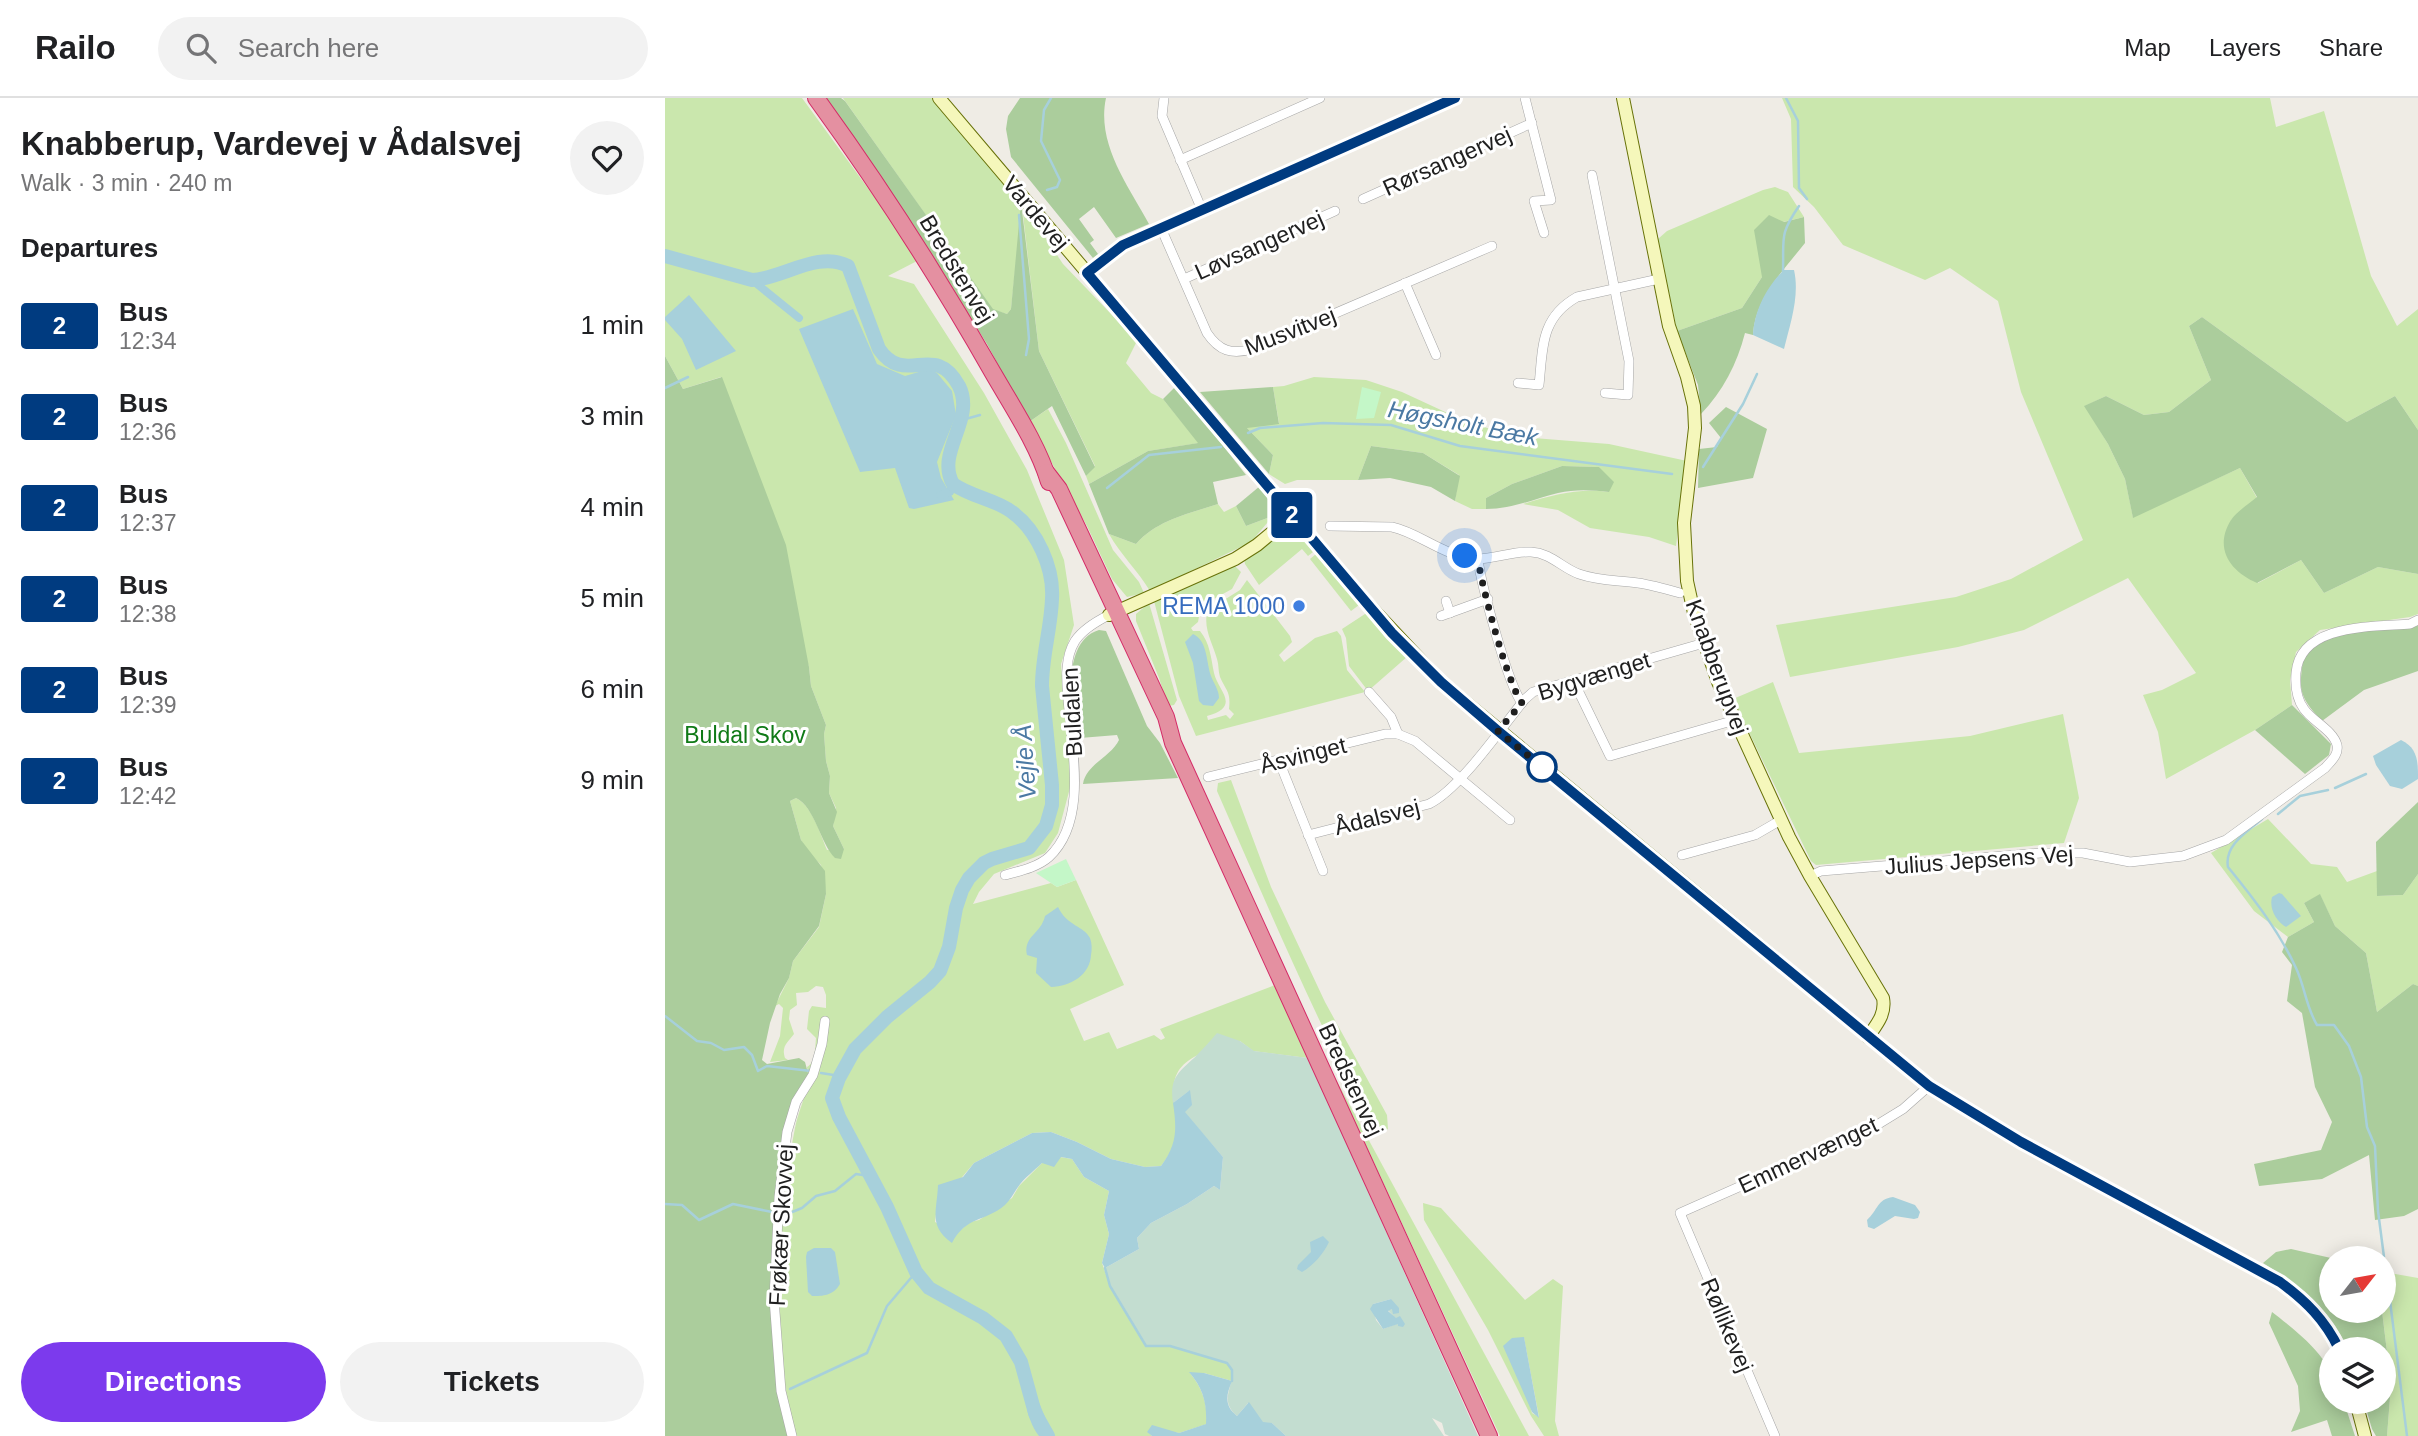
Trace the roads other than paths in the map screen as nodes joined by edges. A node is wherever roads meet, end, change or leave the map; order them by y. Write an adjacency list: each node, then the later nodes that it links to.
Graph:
1 (816, 98): 33 (highway, Bredstenvej)
2 (939, 98): 17 (street, Vardevej)
3 (1164, 98): 9 (street)
4 (1320, 98): 9 (street)
5 (1455, 98): 12 (street)
6 (1525, 98): 8 (street)
7 (1623, 98): 19 (street, Knabberupvej)
8 (1532, 123): 11 (street, Rørsangervej); 15 (street)
9 (1180, 160): 12 (street)
10 (1592, 176): 21 (street)
11 (1363, 199)
12 (1202, 210): 14 (street)
13 (1335, 211): 18 (street, Løvsangervej)
14 (1161, 228): 17 (street); 18 (street, Musvitvej)
15 (1543, 233)
16 (1492, 246): 20 (street, Musvitvej)
17 (1087, 273): 25 (street, Vardevej)
18 (1184, 279): 20 (street, Musvitvej)
19 (1659, 279): 21 (street); 35 (street, Knabberupvej)
20 (1405, 283): 22 (street)
21 (1615, 289): 23 (street); 24 (street)
22 (1436, 355)
23 (1518, 383)
24 (1605, 393)
25 (1292, 516): 33 (street, Buldalen); 40 (street, Vardevej)
26 (1331, 526): 27 (street)
27 (1478, 559): 28 (street); 30 (street)
28 (1668, 590): 29 (street); 31 (street)
29 (1680, 593)
30 (1488, 599): 32 (street); 38 (street)
31 (1665, 600)
32 (1446, 601)
33 (1114, 613): 50 (street, Buldalen); 59 (highway, Bredstenvej)
34 (2418, 620): 51 (street, Julius Jepsens Vej)
35 (1704, 643): 36 (street, Bygvænget); 39 (street, Knabberupvej)
36 (1573, 680): 38 (street, Bygvænget); 39 (street)
37 (1369, 692): 41 (street)
38 (1522, 703): 40 (street, Bygvænget)
39 (1735, 720): 46 (street, Knabberupvej)
40 (1498, 731): 44 (street, Ådalsvej); 53 (street, Vardevej)
41 (1398, 734): 42 (street, Åsvinget); 44 (street)
42 (1279, 761): 43 (street, Åsvinget); 47 (street)
43 (1208, 777)
44 (1461, 779): 45 (street); 47 (street, Ådalsvej)
45 (1510, 820)
46 (1781, 820): 48 (street); 51 (street, Knabberupvej)
47 (1308, 835): 49 (street)
48 (1682, 855)
49 (1323, 870)
50 (1005, 875)
51 (1809, 876): 53 (street, Knabberupvej)
52 (825, 1021): 58 (street, Frøkær Skovvej)
53 (1868, 1037): 54 (street, Vardevej)
54 (1929, 1086): 55 (street, Emmervænget); 56 (street, Vardevej)
55 (1680, 1213): 60 (street, Røllikevej)
56 (2332, 1337)
57 (2359, 1414): 61 (street)
58 (792, 1436)
59 (1489, 1436)
60 (1775, 1436)
61 (2365, 1436)

